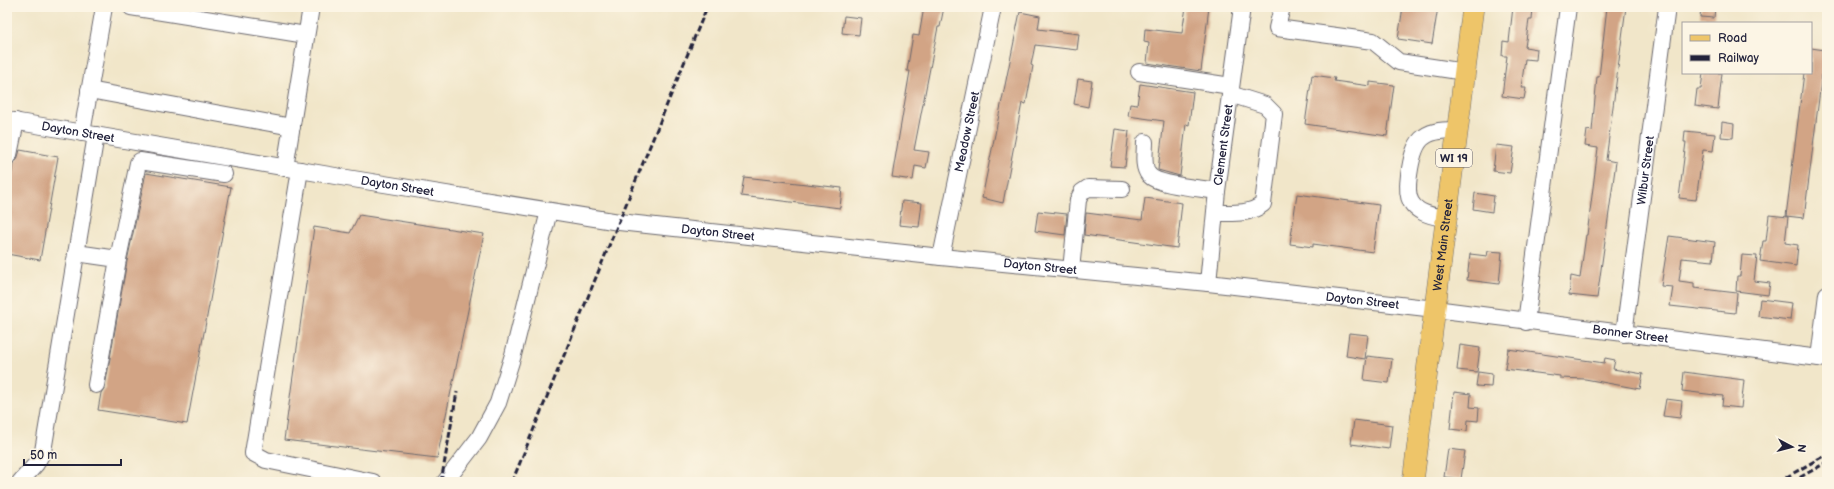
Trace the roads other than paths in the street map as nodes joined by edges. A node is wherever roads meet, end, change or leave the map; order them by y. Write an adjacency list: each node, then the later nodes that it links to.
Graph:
1 (104, 7): 13 (street)
2 (130, 7): 10 (street)
3 (311, 7): 10 (street)
4 (993, 7): 29 (street, Meadow Street)
5 (1242, 7): 14 (street, Clement Street)
6 (1282, 7): 12 (street)
7 (1473, 7): 12 (main road, West Main Street / WI 19)
8 (1568, 7): 35 (street)
9 (1667, 7): 36 (street, Wilbur Street)
10 (306, 35): 16 (street)
11 (1139, 72): 14 (street)
12 (1465, 72): 17 (main road, West Main Street / WI 19)
13 (89, 90): 16 (street); 18 (street)
14 (1230, 90): 24 (street, Clement Street); 26 (street)
15 (12, 120): 18 (street, Dayton Street); 20 (street)
16 (292, 127): 21 (street)
17 (1458, 130): 27 (main road, West Main Street / WI 19); 27 (street)
18 (89, 134): 21 (street, Dayton Street); 28 (street)
19 (1145, 142): 24 (street)
20 (7, 156)
21 (293, 169): 25 (street, Dayton Street); 40 (street)
22 (224, 174): 30 (street)
23 (1122, 189): 31 (street)
24 (1217, 191): 26 (street, Clement Street)
25 (549, 211): 29 (street, Dayton Street); 41 (street)
26 (1215, 213): 32 (street, Clement Street)
27 (1446, 219): 34 (main road, West Main Street / WI 19)
28 (76, 253): 30 (street); 39 (street)
29 (941, 257): 31 (street, Dayton Street)
30 (118, 259): 38 (street)
31 (1071, 270): 32 (street, Dayton Street)
32 (1208, 284): 34 (street, Dayton Street)
33 (1827, 294): 37 (street)
34 (1435, 309): 35 (street, Bonner Street); 42 (main road, West Main Street / WI 19)
35 (1526, 322): 36 (street, Bonner Street)
36 (1624, 334): 37 (street, Bonner Street)
37 (1823, 359)
38 (96, 385)
39 (20, 482)
40 (373, 482)
41 (445, 482)
42 (1413, 482)

